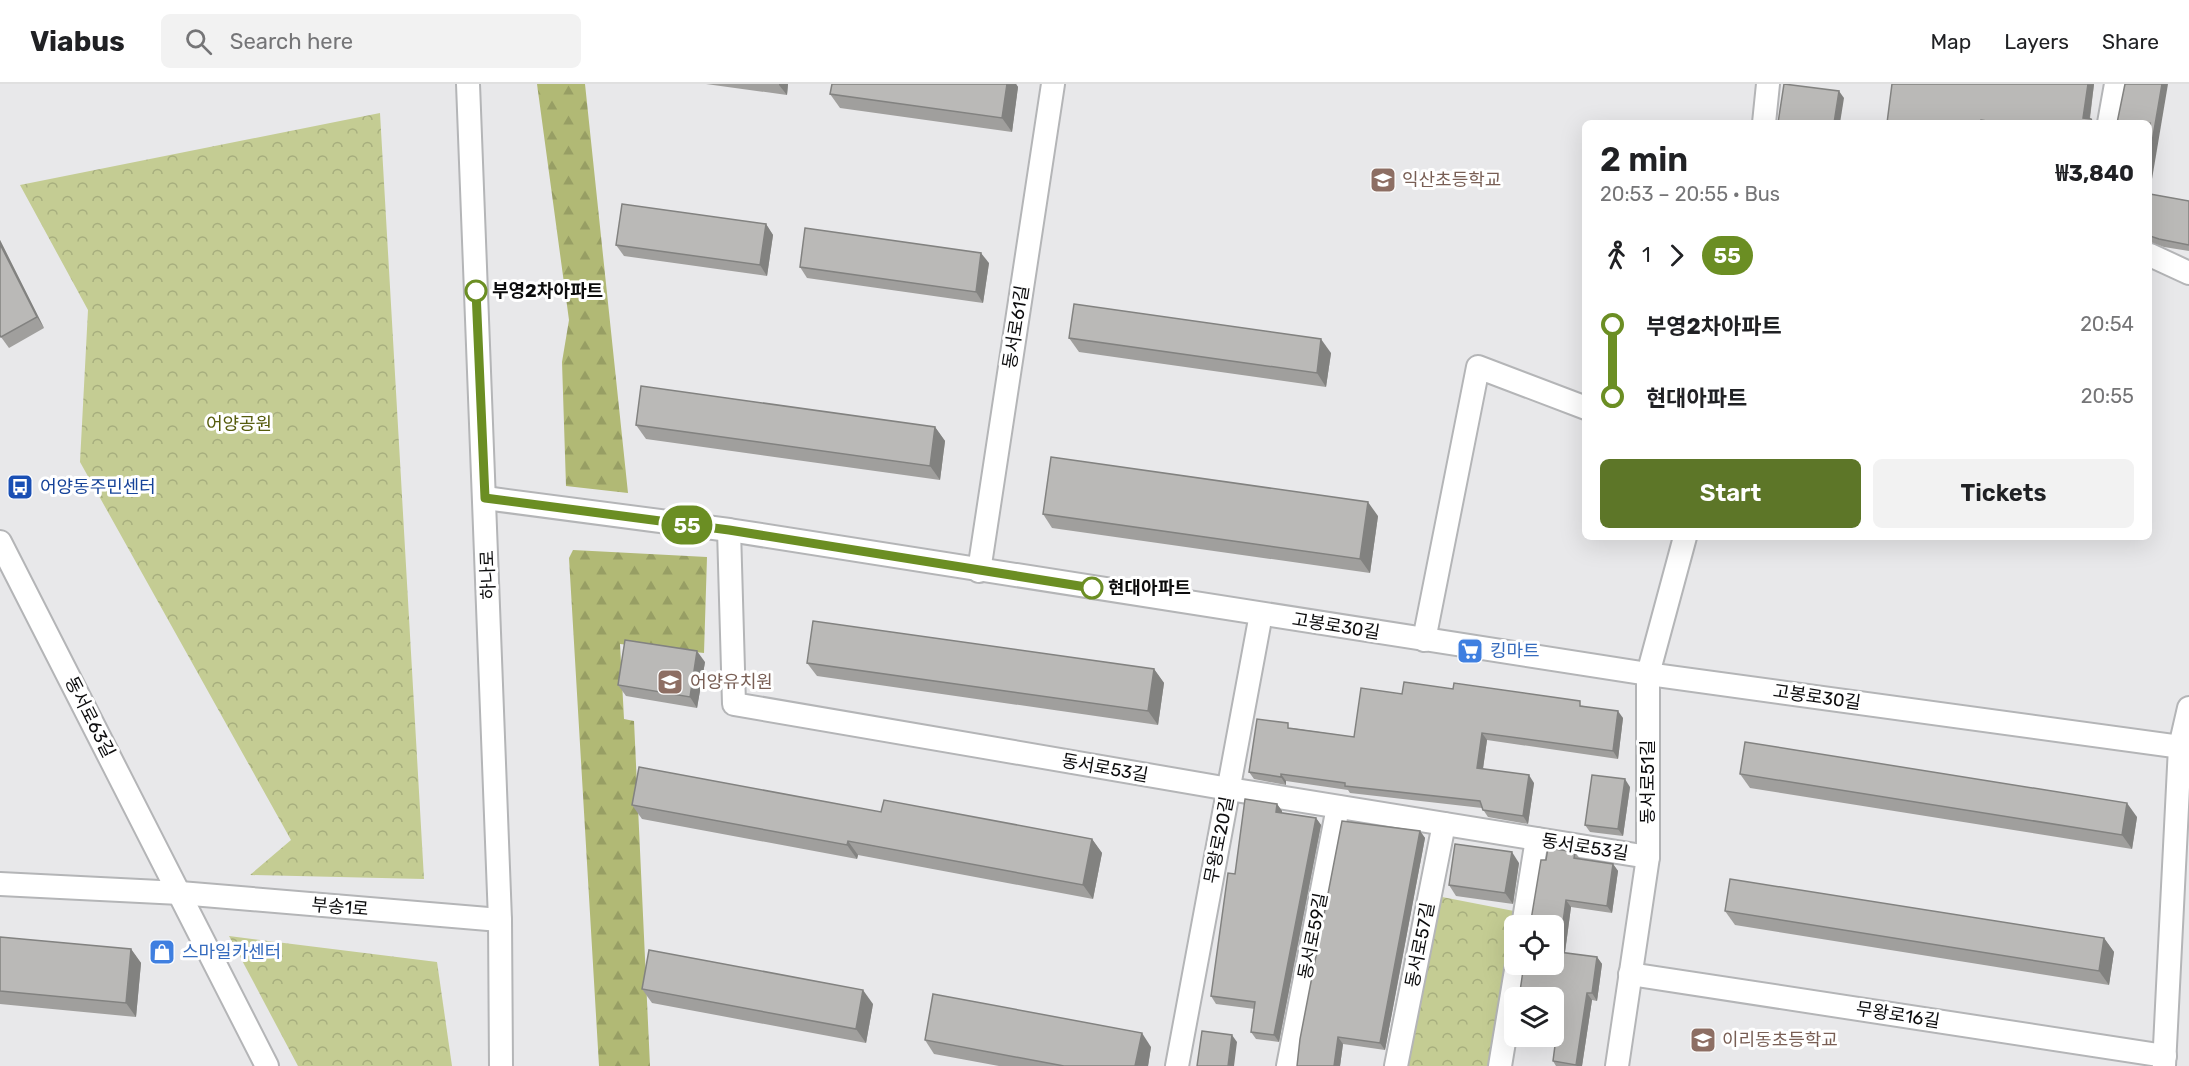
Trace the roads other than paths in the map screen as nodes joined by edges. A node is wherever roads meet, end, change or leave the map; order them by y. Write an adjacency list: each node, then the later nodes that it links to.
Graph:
1 (468, 84): 10 (street, 하나로)
2 (1053, 84): 14 (street, 동서로61길)
3 (1768, 84): 5 (street)
4 (2116, 84): 6 (street)
5 (1764, 120)
6 (2110, 120)
7 (2152, 256): 8 (street)
8 (2189, 273)
9 (1582, 406): 16 (street)
10 (485, 498): 11 (street, 고봉로30길); 28 (street, 하나로)
11 (729, 530): 14 (street, 고봉로30길); 20 (street, 동서로53길)
12 (1683, 540): 17 (street, 동서로51길)
13 (0, 542): 26 (street, 동서로63길)
14 (979, 570): 15 (street, 고봉로30길)
15 (1261, 614): 16 (street, 고봉로30길); 20 (street, 무왕로20길)
16 (1424, 640): 17 (street, 고봉로30길)
17 (1648, 674): 19 (street, 고봉로30길); 24 (street, 동서로51길)
18 (2189, 708): 19 (street, 무왕로16길)
19 (2185, 748): 31 (street, 무왕로16길)
20 (1228, 789): 21 (street, 동서로53길); 34 (street, 무왕로20길)
21 (1338, 807): 22 (street, 동서로53길); 35 (street, 동서로59길)
22 (1444, 824): 23 (street, 동서로53길); 36 (street, 동서로57길)
23 (1537, 839): 24 (street, 동서로53길); 27 (street)
24 (1648, 857): 29 (street, 동서로51길)
25 (0, 884): 26 (street, 부송1로)
26 (180, 893): 28 (street, 부송1로); 32 (street)
27 (1525, 915)
28 (500, 920): 33 (street, 하나로)
29 (1630, 974): 31 (street, 무왕로16길); 38 (street, 동서로51길)
30 (1515, 975): 37 (street)
31 (2165, 1061)
32 (262, 1064)
33 (501, 1066)
34 (1177, 1066)
35 (1288, 1066)
36 (1396, 1066)
37 (1500, 1066)
38 (1617, 1066)

